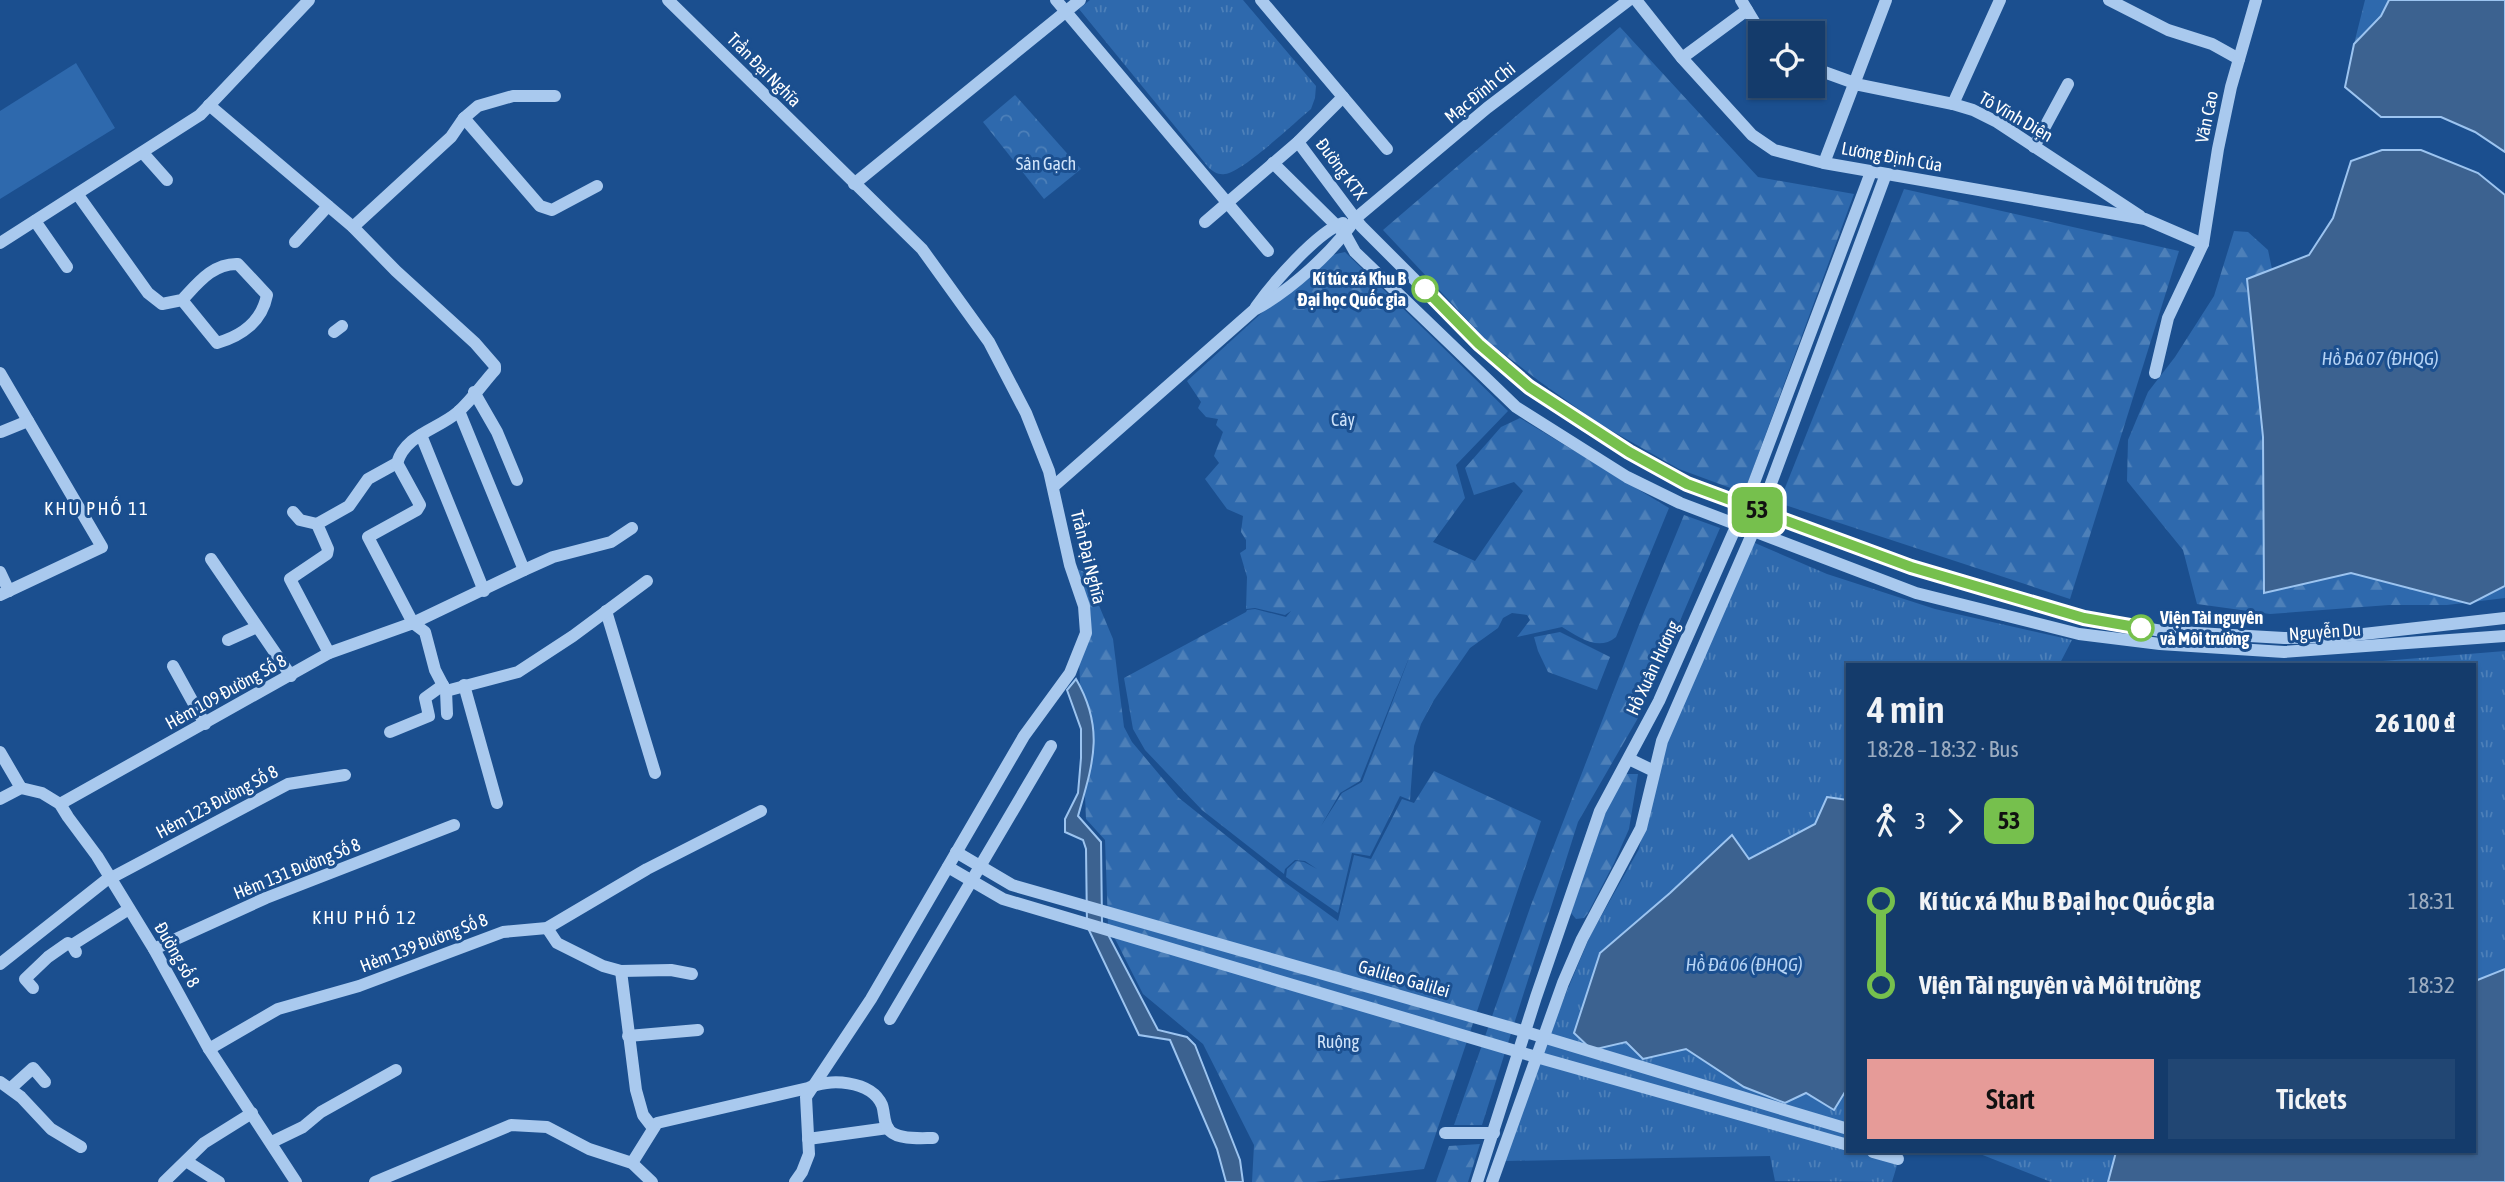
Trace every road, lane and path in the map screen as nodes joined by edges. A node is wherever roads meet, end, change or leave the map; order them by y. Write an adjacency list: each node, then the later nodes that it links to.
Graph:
1 (309, 0): 23 (street)
2 (668, 0): 34 (street, Trần Đại Nghĩa)
3 (1056, 0): 13 (street)
4 (1080, 0): 13 (street)
5 (1261, 0): 21 (street)
6 (1629, 0): 39 (street, Mạc Đĩnh Chi)
7 (1636, 0): 15 (street, Lương Định Của)
8 (1886, 0): 18 (street)
9 (2000, 0): 22 (street)
10 (2109, 0): 16 (street)
11 (2256, 0): 16 (street, Văn Cao)
12 (1744, 5): 14 (street); 15 (street)
13 (1066, 12): 34 (street); 37 (street)
14 (1754, 21)
15 (1682, 58): 30 (street, Lương Định Của)
16 (2239, 59): 47 (street, Văn Cao)
17 (1825, 72): 18 (street, Tô Vĩnh Diện)
18 (1855, 83): 22 (street, Tô Vĩnh Diện); 30 (street)
19 (2068, 85): 26 (street)
20 (555, 96): 24 (street)
21 (1343, 97): 25 (street); 27 (street)
22 (1953, 104): 26 (street, Tô Vĩnh Diện)
23 (209, 106): 28 (street); 38 (street)
24 (464, 118): 35 (street); 43 (street)
25 (1298, 142): 29 (street); 39 (street, Đường KTX)
26 (2034, 147): 40 (street, Tô Vĩnh Diện)
27 (1387, 149)
28 (143, 153): 33 (street); 36 (street)
29 (1273, 163): 37 (street); 44 (street, Nguyễn Du)
30 (1824, 163): 31 (street, Lương Định Của)
31 (1871, 172): 32 (street, Lương Định Của); 63 (street, Hồ Xuân Hương)
32 (1886, 174): 40 (street, Lương Định Của); 65 (street, Hồ Xuân Hương)
33 (167, 180)
34 (854, 184): 61 (street, Trần Đại Nghĩa)
35 (597, 186)
36 (78, 195): 41 (street); 50 (street)
37 (1227, 203): 42 (street); 48 (street)
38 (328, 206): 43 (street); 45 (street)
39 (1356, 218): 44 (street, Mạc Đĩnh Chi); 60 (street, Nguyễn Du)
40 (2145, 219): 47 (street, Lương Định Của)
41 (35, 221): 46 (street); 49 (street)
42 (1205, 222)
43 (353, 227): 53 (street)
44 (1341, 230): 61 (street, Mạc Đĩnh Chi); 62 (street, Nguyễn Du)
45 (295, 242)
46 (0, 243)
47 (2203, 244): 52 (street, Văn Cao)
48 (1268, 251)
49 (67, 267)
50 (182, 300): 50 (street)
51 (0, 373): 55 (street)
52 (2155, 373)
53 (474, 392): 54 (street); 59 (street)
54 (458, 411): 57 (street); 71 (street)
55 (28, 421): 56 (street); 75 (street)
56 (1, 432)
57 (421, 435): 58 (street); 74 (street)
58 (397, 463): 66 (street); 79 (street)
59 (517, 480)
60 (1687, 484): 62 (street); 63 (street, Nguyễn Du)
61 (1054, 486): 104 (street, Trần Đại Nghĩa)
62 (1680, 503): 67 (street, Nguyễn Du)
63 (1746, 505): 65 (street, Nguyễn Du); 67 (street, Hồ Xuân Hương)
64 (293, 512): 66 (street)
65 (1761, 512): 69 (street, Hồ Xuân Hương); 77 (street, Nguyễn Du)
66 (317, 524): 84 (street)
67 (1737, 525): 69 (street, Nguyễn Du); 94 (street, Hồ Xuân Hương)
68 (632, 528): 71 (street, Hẻm 109 Đường Số 8)
69 (1754, 531): 81 (street, Nguyễn Du); 95 (street, Hồ Xuân Hương)
70 (211, 559): 80 (street)
71 (524, 570): 74 (street, Hẻm 109 Đường Số 8)
72 (0, 572): 75 (street)
73 (647, 580): 76 (street)
74 (484, 591): 79 (street, Hẻm 109 Đường Số 8)
75 (4, 593)
76 (606, 611): 87 (street); 96 (street)
77 (2084, 618): 78 (street, Nguyễn Du); 81 (street)
78 (2505, 618)
79 (413, 623): 84 (street, Hẻm 109 Đường Số 8); 88 (street)
80 (257, 627): 83 (street); 86 (street)
81 (2078, 634): 82 (street, Nguyễn Du)
82 (2505, 636)
83 (228, 640)
84 (329, 653): 86 (street, Hẻm 109 Đường Số 8)
85 (173, 666): 90 (street)
86 (291, 676): 90 (street, Hẻm 109 Đường Số 8)
87 (464, 685): 88 (street); 100 (street)
88 (444, 688): 89 (street); 91 (street)
89 (447, 714)
90 (205, 724): 101 (street, Hẻm 109 Đường Số 8)
91 (390, 732)
92 (1051, 746): 105 (street)
93 (0, 752): 98 (street)
94 (1629, 759): 95 (street); 113 (street, Hồ Xuân Hương)
95 (1654, 771): 114 (street, Hồ Xuân Hương)
96 (656, 772)
97 (345, 775): 107 (street, Hẻm 123 Đường Số 8)
98 (21, 788): 99 (street); 101 (street)
99 (0, 799)
100 (497, 803)
101 (60, 804): 107 (street, Đường số 8)
102 (761, 811): 112 (street, Hẻm 139 Đường Số 8)
103 (454, 825): 115 (street, Hẻm 131 Đường Số 8)
104 (956, 852): 105 (street, Galileo Galilei); 106 (street, Trần Đại Nghĩa)
105 (980, 866): 108 (street); 109 (street, Galileo Galilei)
106 (948, 867): 108 (street, Galileo Galilei); 131 (street, Trần Đại Nghĩa)
107 (110, 877): 111 (street, Đường số 8); 116 (street, Hẻm 123 Đường Số 8)
108 (972, 880): 110 (street, Galileo Galilei); 120 (street)
109 (1024, 889): 110 (street); 122 (street, Galileo Galilei)
110 (1019, 904): 126 (street, Galileo Galilei)
111 (129, 909): 115 (street, Đường số 8); 119 (street)
112 (547, 928): 117 (street); 125 (street, Hẻm 139 Đường Số 8)
113 (1559, 930): 114 (street); 122 (street, Hồ Xuân Hương)
114 (1582, 939): 124 (street, Hồ Xuân Hương)
115 (154, 949): 125 (street, Đường số 8)
116 (0, 964)
117 (621, 971): 118 (street); 123 (street)
118 (692, 974)
119 (33, 988)
120 (890, 1019)
121 (698, 1030): 123 (street)
122 (1526, 1032): 124 (street, Galileo Galilei); 126 (street, Hồ Xuân Hương)
123 (628, 1036): 133 (street)
124 (1543, 1038): 127 (street, Hồ Xuân Hương); 135 (street, Galileo Galilei)
125 (209, 1049): 132 (street, Đường số 8)
126 (1519, 1052): 127 (street, Galileo Galilei); 137 (street, Hồ Xuân Hương)
127 (1536, 1057): 141 (street, Galileo Galilei); 155 (street, Hồ Xuân Hương)
128 (396, 1070): 140 (street)
129 (45, 1082): 130 (street)
130 (6, 1085): 142 (street)
131 (815, 1085): 133 (street); 134 (street); 139 (street, Trần Đại Nghĩa)
132 (252, 1113): 140 (street, Đường số 8); 145 (street)
133 (653, 1128): 146 (street)
134 (888, 1128): 138 (street); 139 (street)
135 (1846, 1128)
136 (1445, 1133): 137 (street)
137 (1494, 1133): 154 (street, Hồ Xuân Hương)
138 (933, 1138)
139 (808, 1139): 153 (street, Trần Đại Nghĩa)
140 (272, 1142): 150 (street, Đường số 8)
141 (1846, 1143)
142 (81, 1147)
143 (1877, 1153): 144 (street)
144 (1898, 1159)
145 (186, 1161): 148 (street); 149 (street)
146 (632, 1163): 147 (street); 152 (street)
147 (391, 1179): 151 (street)
148 (164, 1182)
149 (219, 1182)
150 (296, 1182)
151 (375, 1182)
152 (652, 1182)
153 (795, 1182)
154 (1477, 1182)
155 (1492, 1182)

